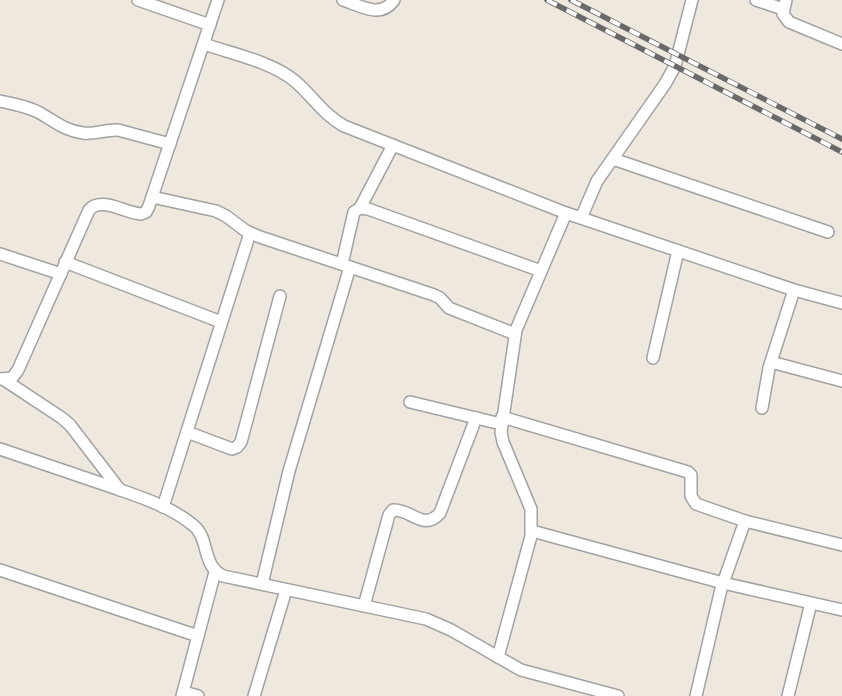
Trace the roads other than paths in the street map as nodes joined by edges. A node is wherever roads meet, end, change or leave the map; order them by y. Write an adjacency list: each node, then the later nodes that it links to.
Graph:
1 (138, 0): 8 (street)
2 (218, 0): 8 (street)
3 (343, 0): 4 (street)
4 (394, 0)
5 (692, 0): 14 (street)
6 (756, 0): 7 (street)
7 (785, 5): 10 (street)
8 (210, 25): 9 (street)
9 (204, 44): 12 (street); 13 (street)
10 (842, 44)
11 (0, 101): 12 (street)
12 (170, 144): 15 (street)
13 (393, 145): 16 (street); 17 (street)
14 (613, 159): 18 (street); 19 (street)
15 (152, 197): 20 (street); 23 (street)
16 (360, 208): 24 (street); 25 (street)
17 (566, 213): 18 (street); 25 (street)
18 (581, 218): 21 (street)
19 (828, 232)
20 (250, 233): 24 (street); 30 (street)
21 (678, 251): 27 (street); 32 (street)
22 (0, 254): 26 (street)
23 (65, 262): 26 (street); 30 (street)
24 (346, 265): 31 (street); 50 (street)
25 (541, 271): 31 (street)
26 (60, 274): 34 (street)
27 (794, 290): 29 (street); 33 (street)
28 (280, 296): 40 (street)
29 (842, 303)
30 (222, 322): 40 (street)
31 (515, 334): 39 (street)
32 (653, 358)
33 (771, 362): 35 (street); 37 (street)
34 (2, 379): 42 (street)
35 (842, 381)
36 (410, 402): 38 (street)
37 (762, 408)
38 (476, 418): 39 (street); 53 (street)
39 (502, 420): 44 (street); 45 (street)
40 (187, 432): 43 (street)
41 (0, 449): 42 (street)
42 (120, 490): 43 (street)
43 (164, 507): 48 (street)
44 (745, 521): 46 (street); 49 (street)
45 (532, 531): 49 (street); 56 (street)
46 (842, 544)
47 (0, 570): 55 (street)
48 (215, 572): 50 (street); 55 (street)
49 (723, 583): 52 (street); 61 (street)
50 (262, 584): 51 (street)
51 (286, 590): 53 (street); 59 (street)
52 (811, 603): 54 (street); 62 (street)
53 (364, 606): 56 (street)
54 (842, 610)
55 (198, 636): 57 (street)
56 (498, 657): 60 (street)
57 (183, 694): 58 (street)
58 (198, 696)
59 (254, 696)
60 (618, 696)
61 (696, 696)
62 (788, 696)

